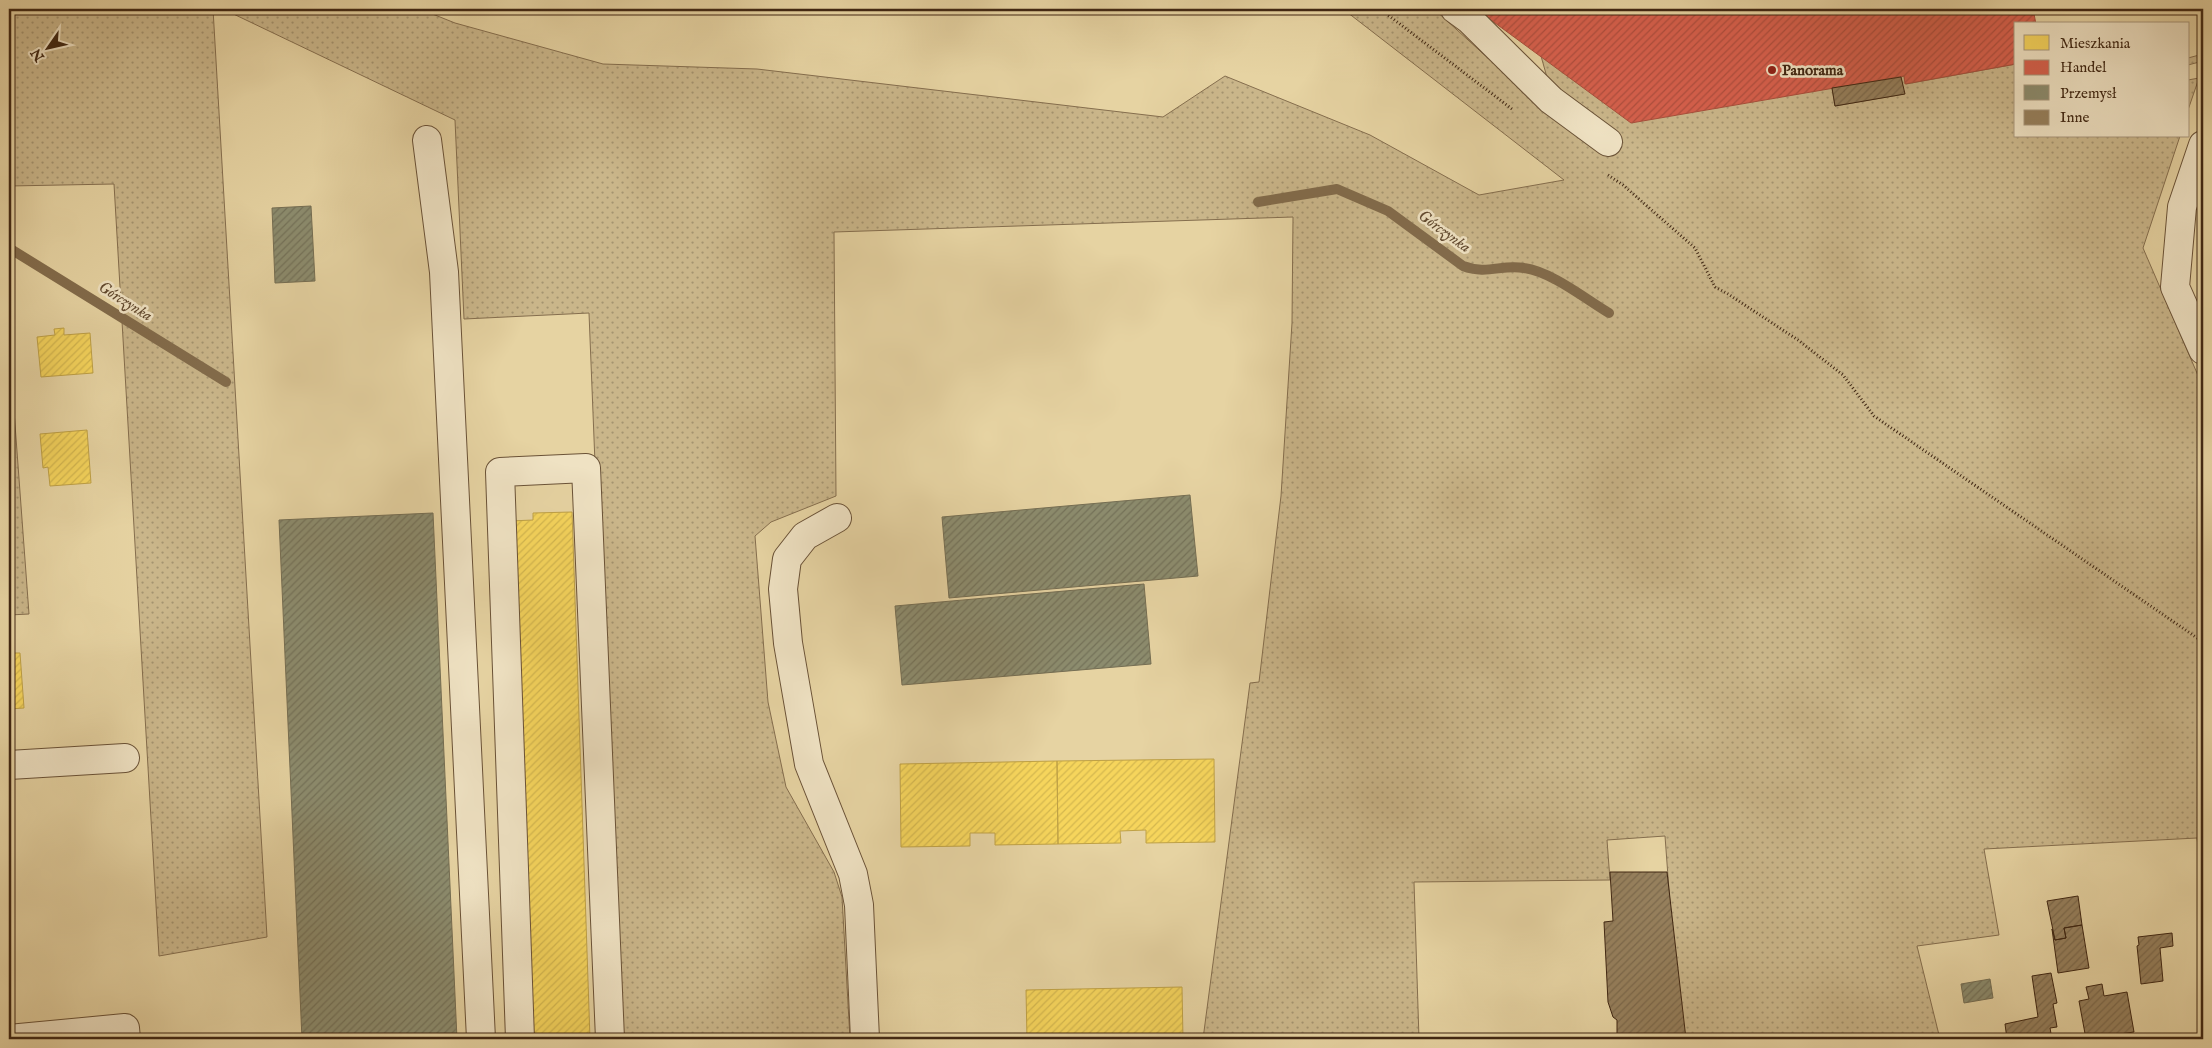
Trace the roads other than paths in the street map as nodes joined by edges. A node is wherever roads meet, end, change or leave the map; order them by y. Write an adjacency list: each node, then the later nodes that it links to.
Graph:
1 (1455, 9): 3 (street)
2 (427, 140): 11 (street)
3 (1608, 142)
4 (2203, 146): 5 (street)
5 (2203, 350)
6 (837, 518): 14 (street)
7 (125, 758): 8 (street)
8 (9, 765)
9 (9, 1038): 10 (street)
10 (126, 1039)
11 (481, 1039)
12 (520, 1039): 13 (street)
13 (610, 1039)
14 (865, 1039)

